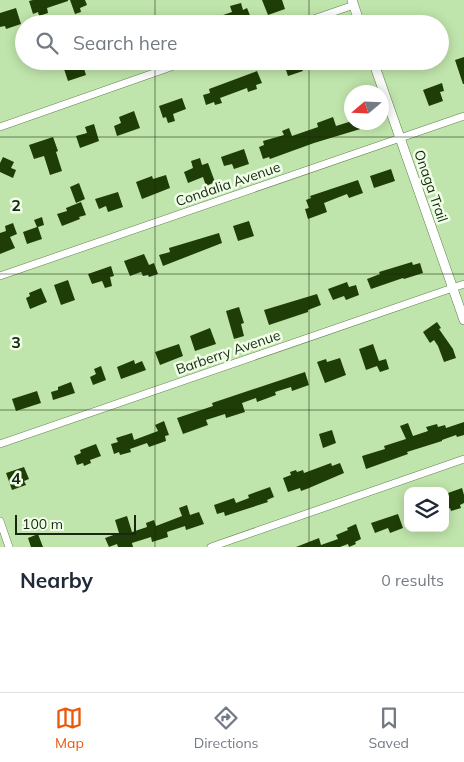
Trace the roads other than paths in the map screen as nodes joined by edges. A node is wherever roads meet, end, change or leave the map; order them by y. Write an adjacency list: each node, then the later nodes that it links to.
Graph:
1 (353, 3): 2 (street); 3 (street)
2 (322, 15)
3 (357, 15)
4 (162, 70): 7 (street)
5 (376, 70): 8 (street, Onaga Trail)
6 (464, 116): 8 (street, Condalia Avenue)
7 (0, 127)
8 (400, 138): 9 (street, Condalia Avenue); 11 (street, Onaga Trail)
9 (0, 276)
10 (464, 284): 11 (street, Barberry Avenue)
11 (452, 288): 12 (street, Onaga Trail); 13 (street, Barberry Avenue)
12 (464, 320)
13 (0, 444)
14 (464, 459): 17 (street)
15 (0, 521): 16 (street)
16 (9, 547)
17 (211, 547)

